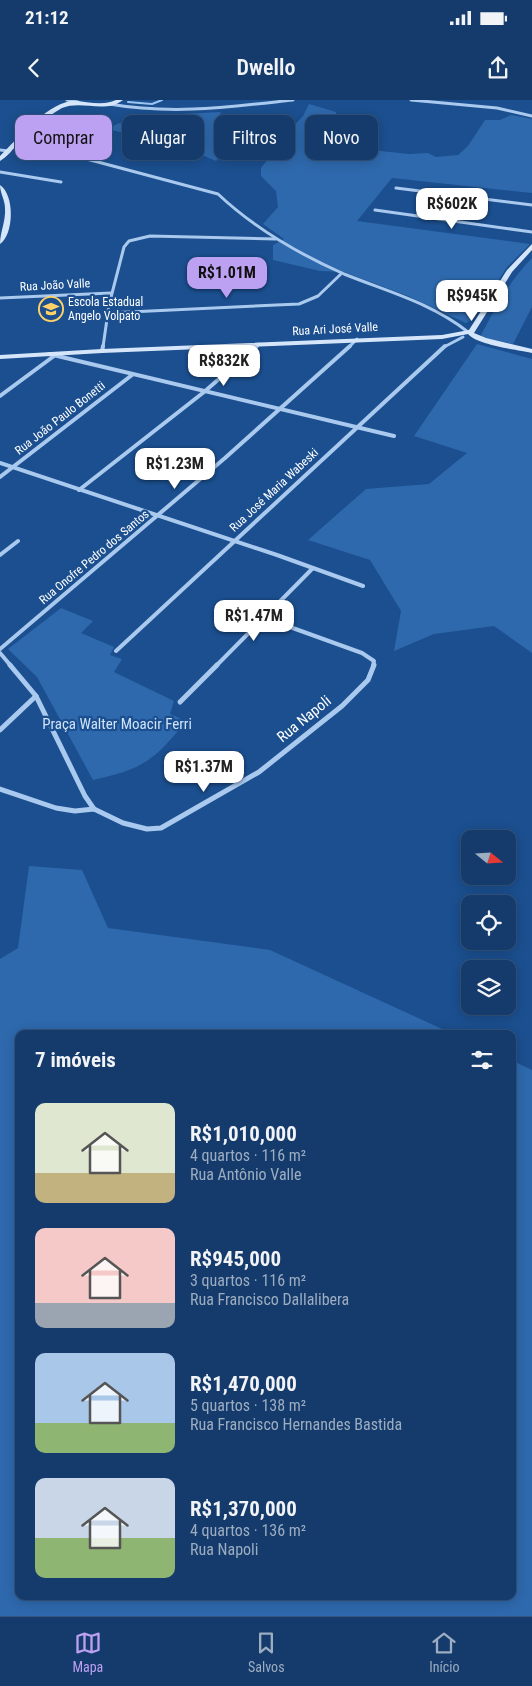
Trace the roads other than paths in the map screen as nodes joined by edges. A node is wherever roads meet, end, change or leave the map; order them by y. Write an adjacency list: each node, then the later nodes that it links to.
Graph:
1 (120, 100): 6 (street)
2 (293, 100): 6 (street)
3 (411, 100): 4 (street)
4 (447, 101): 8 (street)
5 (64, 102): 6 (street); 7 (street)
6 (109, 104)
7 (49, 115)
8 (532, 116)
9 (15, 146): 11 (street)
10 (0, 150): 11 (street)
11 (9, 151): 12 (street)
12 (0, 159)
13 (88, 160): 21 (street)
14 (0, 172): 15 (street)
15 (62, 182)
16 (0, 187): 22 (street)
17 (396, 188): 18 (street)
18 (532, 205)
19 (375, 210): 20 (street)
20 (532, 232)
21 (277, 239): 24 (street); 25 (street)
22 (0, 242)
23 (532, 246): 28 (street)
24 (342, 273): 27 (street); 28 (street)
25 (111, 293): 26 (street, Rua João Valle); 27 (street)
26 (0, 298)
27 (108, 313): 33 (street)
28 (468, 332): 29 (street, Rua Ari José Valle); 32 (street, Rua José Maria Wabeski); 34 (street, Rua Ari José Valle)
29 (442, 336): 30 (street, Rua Ari José Valle); 32 (street)
30 (357, 339): 31 (street, Rua Ari José Valle); 40 (street, Rua Onofre Pedro dos Santos)
31 (259, 344): 33 (street, Rua Ari José Valle); 38 (street)
32 (447, 344): 41 (street, Rua José Maria Wabeski)
33 (102, 351): 35 (street, Rua Ari José Valle)
34 (532, 351)
35 (52, 355): 36 (street, Rua Ari José Valle); 37 (street); 39 (street)
36 (0, 357)
37 (132, 375): 38 (street); 44 (street, Rua João Paulo Bonetti)
38 (204, 392): 40 (street); 46 (street)
39 (0, 396)
40 (282, 409): 41 (street); 47 (street, Rua Onofre Pedro dos Santos)
41 (359, 426): 42 (street); 48 (street, Rua José Maria Wabeski)
42 (394, 436)
43 (0, 463): 44 (street)
44 (14, 467): 45 (street, Rua João Paulo Bonetti); 46 (street)
45 (0, 477)
46 (79, 490): 47 (street)
47 (160, 515): 48 (street); 54 (street, Rua Onofre Pedro dos Santos)
48 (234, 540): 51 (street); 55 (street, Rua José Maria Wabeski)
49 (18, 541): 50 (street)
50 (0, 555)
51 (313, 568): 52 (street); 53 (street)
52 (363, 586)
53 (265, 618): 58 (street); 61 (street, Rua Napoli)
54 (0, 649)
55 (116, 651)
56 (0, 653): 57 (street)
57 (36, 696): 59 (street); 61 (street)
58 (180, 702)
59 (0, 730)
60 (0, 789): 61 (street, Rua Napoli)
61 (94, 809)

